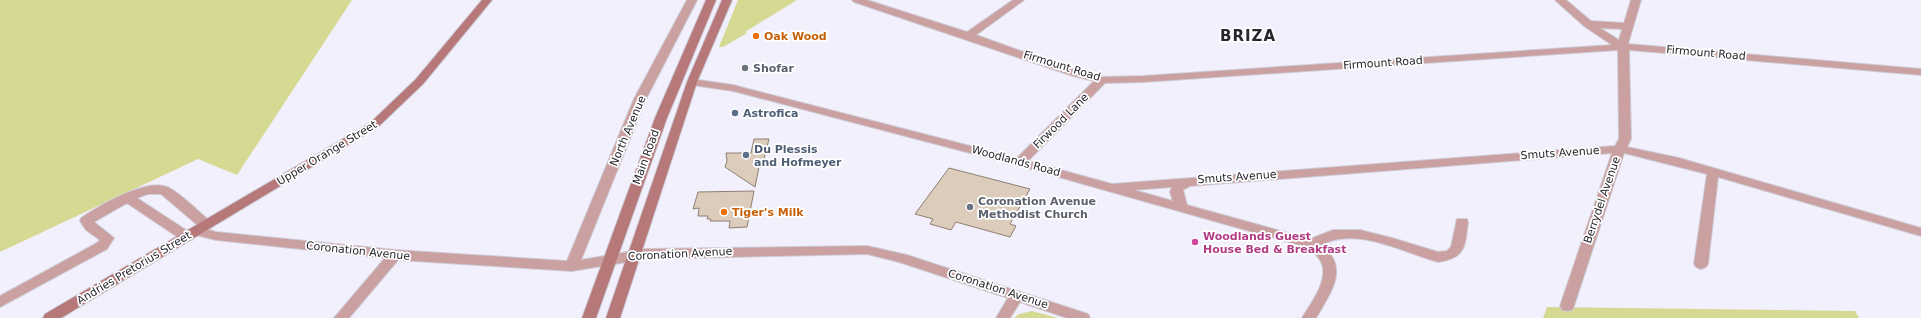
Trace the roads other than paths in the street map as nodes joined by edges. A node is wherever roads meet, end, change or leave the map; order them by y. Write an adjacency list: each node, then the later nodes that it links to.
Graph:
1 (488, 0): 24 (main road, Upper Orange Street)
2 (692, 0): 31 (street, North Avenue)
3 (711, 0): 29 (main road, Main Road)
4 (727, 0): 15 (main road, Main Road)
5 (856, 0): 11 (street, Firmount Road)
6 (1019, 0): 11 (street)
7 (1560, 0): 9 (street)
8 (1636, 0): 10 (street, Berrydel Avenue)
9 (1588, 24): 10 (street); 12 (street)
10 (1627, 26): 12 (street, Berrydel Avenue)
11 (968, 36): 14 (street, Firmount Road)
12 (1622, 47): 13 (street, Firmount Road); 14 (street, Firmount Road); 16 (street, Berrydel Avenue)
13 (1921, 72)
14 (1102, 80): 17 (street, Firwood Lane)
15 (692, 82): 17 (street, Woodlands Road); 27 (main road, Main Road)
16 (1621, 149): 18 (street, Smuts Avenue); 19 (street, Smuts Avenue); 34 (street, Berrydel Avenue)
17 (1020, 162): 20 (street, Woodlands Road)
18 (1713, 172): 25 (street, Smuts Avenue); 30 (street)
19 (1189, 181): 20 (street, Smuts Avenue); 22 (street, Smuts Avenue)
20 (1110, 188): 22 (street, Woodlands Road)
21 (128, 198): 24 (street); 24 (street); 33 (street)
22 (1182, 208): 26 (street, Woodlands Road)
23 (1462, 222): 26 (street)
24 (197, 231): 28 (street, Coronation Avenue); 35 (main road, Andries Pretorius Street)
25 (1921, 232)
26 (1311, 244): 41 (street, Woodlands Road)
27 (633, 254): 29 (street, Coronation Avenue); 32 (street, Coronation Avenue); 38 (main road, Main Road)
28 (395, 255): 31 (street, Coronation Avenue); 36 (street)
29 (610, 260): 31 (street, Coronation Avenue); 37 (main road, Main Road)
30 (1701, 264)
31 (572, 266)
32 (1017, 296): 39 (street); 40 (street, Coronation Avenue)
33 (0, 302)
34 (1567, 306)
35 (50, 318)
36 (341, 318)
37 (589, 318)
38 (612, 318)
39 (1003, 318)
40 (1083, 318)
41 (1309, 318)

